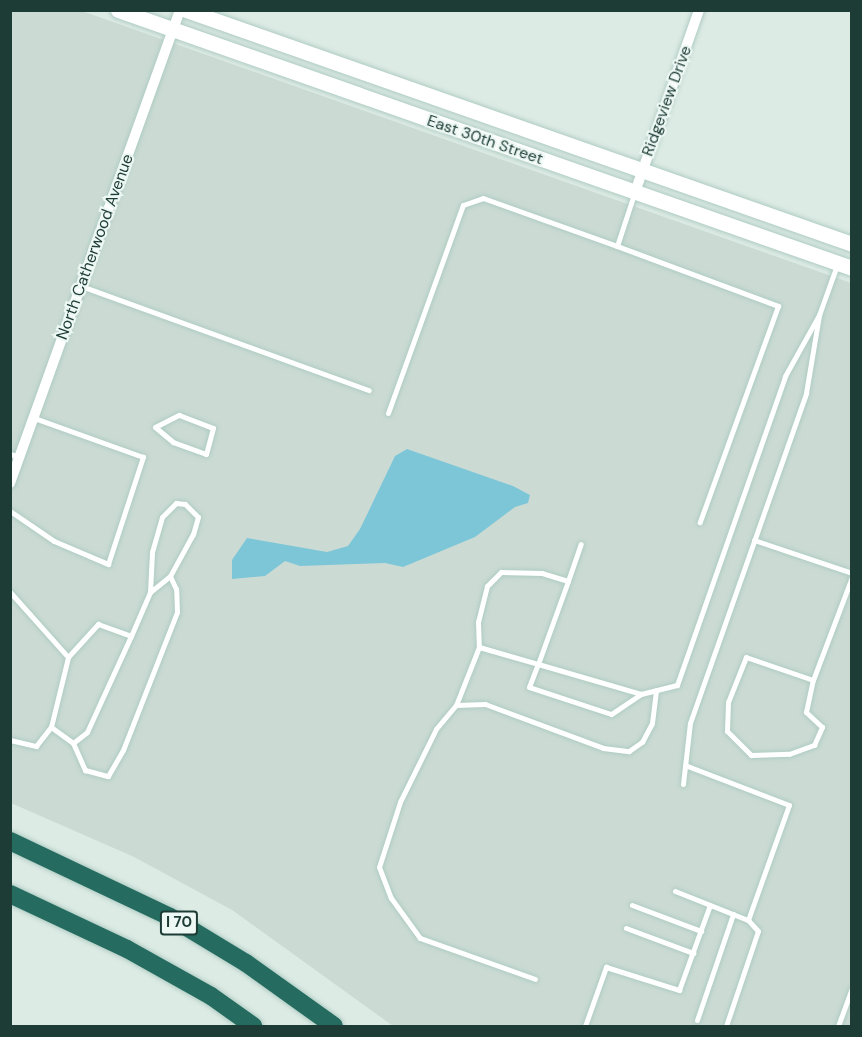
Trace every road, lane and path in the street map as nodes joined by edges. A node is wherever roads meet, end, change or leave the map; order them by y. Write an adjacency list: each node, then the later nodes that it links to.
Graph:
1 (118, 10): 5 (main road, East 30th Street)
2 (180, 10): 5 (street, North Catherwood Avenue)
3 (186, 10): 6 (main road, East 30th Street)
4 (699, 10): 6 (street, Ridgeview Drive)
5 (173, 30): 7 (main road, East 30th Street); 11 (street, North Catherwood Avenue)
6 (642, 171): 7 (street, Ridgeview Drive); 8 (main road, East 30th Street)
7 (634, 192): 9 (lane); 10 (main road, East 30th Street)
8 (852, 244)
9 (617, 246): 14 (lane); 20 (lane)
10 (844, 266): 12 (lane)
11 (81, 286): 13 (lane); 15 (street, North Catherwood Avenue)
12 (819, 315): 21 (lane); 33 (lane)
13 (369, 390)
14 (388, 413)
15 (34, 418): 17 (street, North Catherwood Avenue); 19 (lane)
16 (155, 427): 16 (lane)
17 (15, 455): 18 (street, North Catherwood Avenue)
18 (10, 483)
19 (10, 511)
20 (700, 522)
21 (754, 540): 23 (lane); 39 (lane)
22 (581, 544): 25 (lane)
23 (852, 575): 32 (lane)
24 (170, 576): 26 (lane); 26 (lane); 38 (lane)
25 (568, 580): 29 (lane); 31 (lane)
26 (150, 591): 28 (lane)
27 (10, 592): 30 (lane)
28 (131, 636): 30 (lane); 38 (lane)
29 (479, 647): 31 (lane); 35 (lane)
30 (68, 657): 36 (lane)
31 (538, 664): 34 (lane); 34 (lane)
32 (813, 680): 32 (lane)
33 (656, 690): 34 (lane); 35 (lane)
34 (641, 694)
35 (456, 705): 51 (lane)
36 (51, 727): 37 (lane); 38 (lane)
37 (10, 740)
38 (73, 743)
39 (685, 765): 40 (lane); 47 (lane)
40 (683, 784)
41 (10, 841): 55 (highway, I 70)
42 (675, 891): 45 (lane)
43 (10, 894): 54 (highway)
44 (632, 905): 49 (lane)
45 (710, 905): 46 (lane); 49 (lane)
46 (733, 914): 47 (lane); 53 (lane)
47 (748, 920): 57 (lane)
48 (626, 928): 50 (lane)
49 (701, 932): 50 (lane)
50 (693, 953): 56 (lane)
51 (535, 979)
52 (852, 988): 58 (lane)
53 (697, 1020)
54 (253, 1026)
55 (334, 1026)
56 (585, 1026)
57 (726, 1026)
58 (838, 1026)

